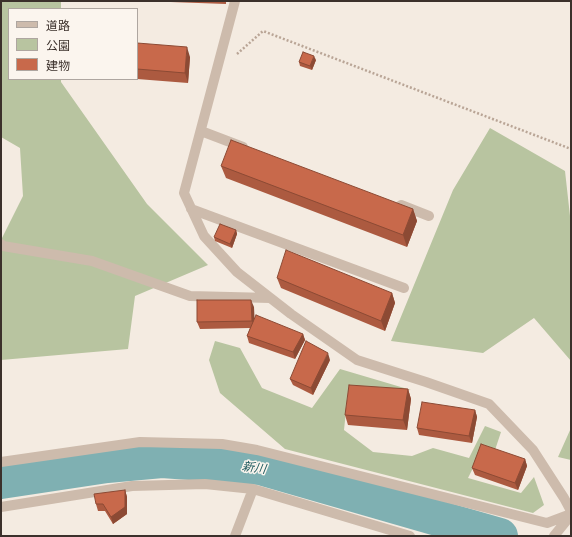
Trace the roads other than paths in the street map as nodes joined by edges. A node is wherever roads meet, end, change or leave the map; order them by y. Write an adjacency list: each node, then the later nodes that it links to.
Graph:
1 (234, 1): 2 (street)
2 (201, 131): 3 (street); 5 (street)
3 (252, 150)
4 (392, 202): 6 (street)
5 (191, 209): 8 (street); 9 (street)
6 (429, 216)
7 (1, 244): 9 (street)
8 (404, 288)
9 (270, 298): 12 (street)
10 (1, 462): 15 (street)
11 (254, 489): 13 (street); 16 (street); 17 (street)
12 (568, 495): 14 (street)
13 (1, 507)
14 (571, 511)
15 (571, 515): 18 (street)
16 (235, 536)
17 (410, 536)
18 (554, 536)

